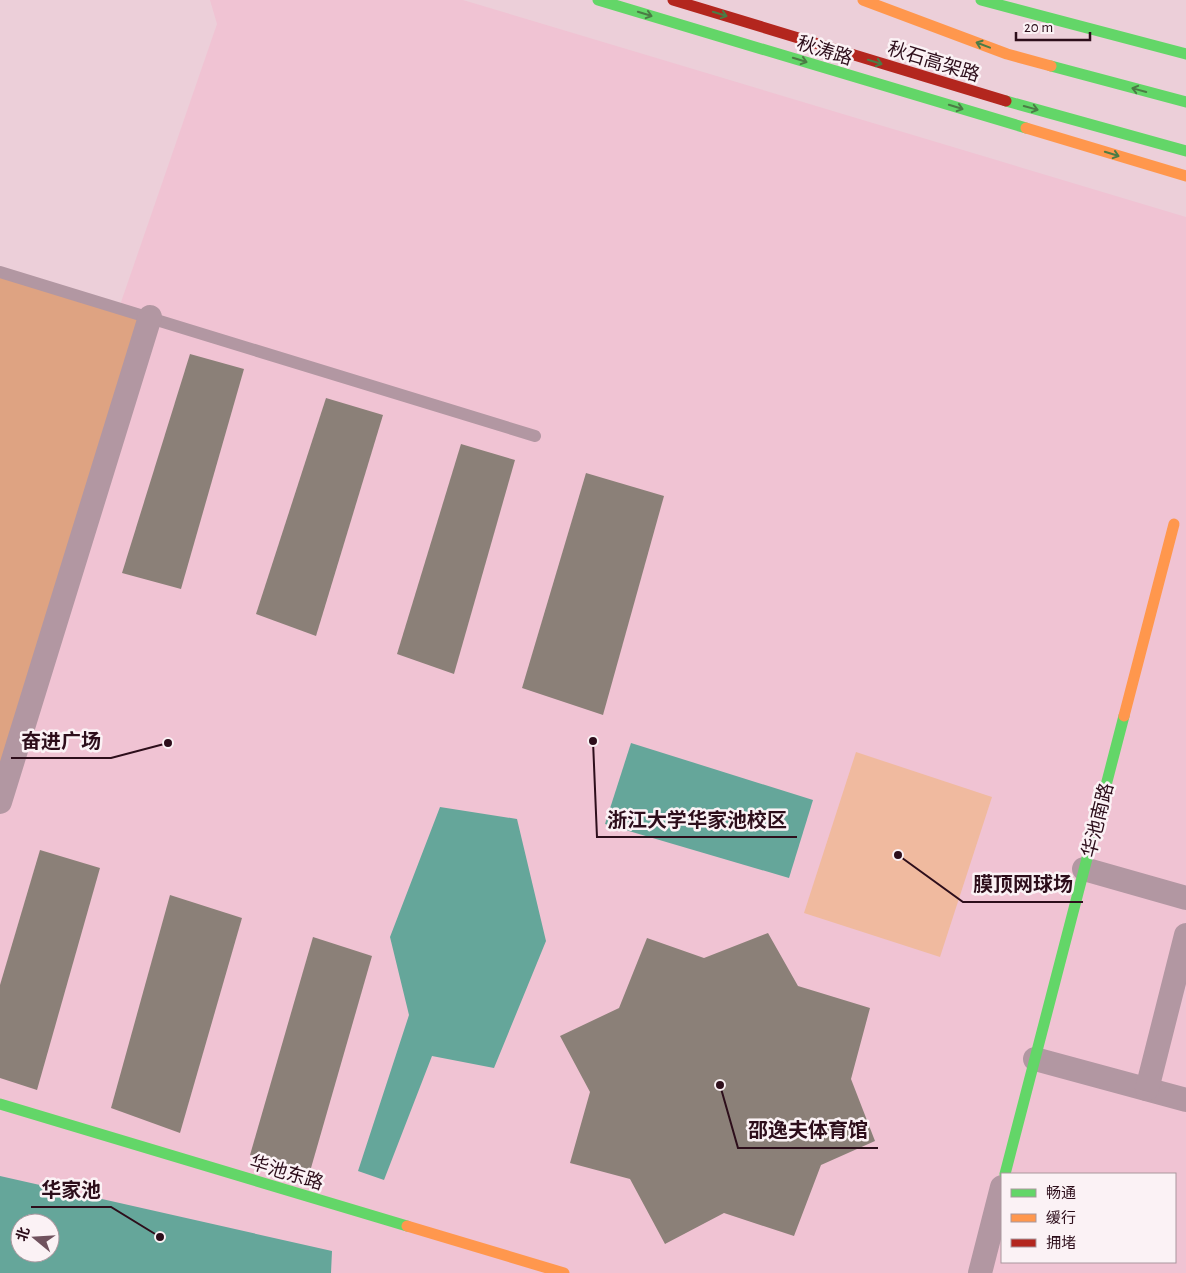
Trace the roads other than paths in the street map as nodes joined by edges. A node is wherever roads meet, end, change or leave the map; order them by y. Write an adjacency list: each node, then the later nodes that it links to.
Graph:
1 (598, 0): 8 (main road, 秋涛路, one-way to 8)
2 (673, 0): 7 (main road, 秋石高架路, one-way to 7)
3 (863, 0): 6 (main road, 秋石高架路, one-way to 3)
4 (981, 0): 5 (main road)
5 (1186, 54)
6 (1186, 102)
7 (1186, 151)
8 (1186, 176)
9 (0, 272): 10 (lane)
10 (150, 317): 11 (lane); 13 (street)
11 (535, 436)
12 (1174, 524): 14 (main road, 华池南路)
13 (0, 802)
14 (1084, 869): 15 (street); 17 (main road, 华池南路)
15 (1186, 898)
16 (1186, 935): 18 (street)
17 (1035, 1059): 18 (street); 21 (main road, 华池南路)
18 (1147, 1090): 19 (street)
19 (1186, 1100)
20 (0, 1104): 23 (main road, 华池东路)
21 (1006, 1173)
22 (1001, 1191): 24 (street)
23 (564, 1273)
24 (980, 1273)

